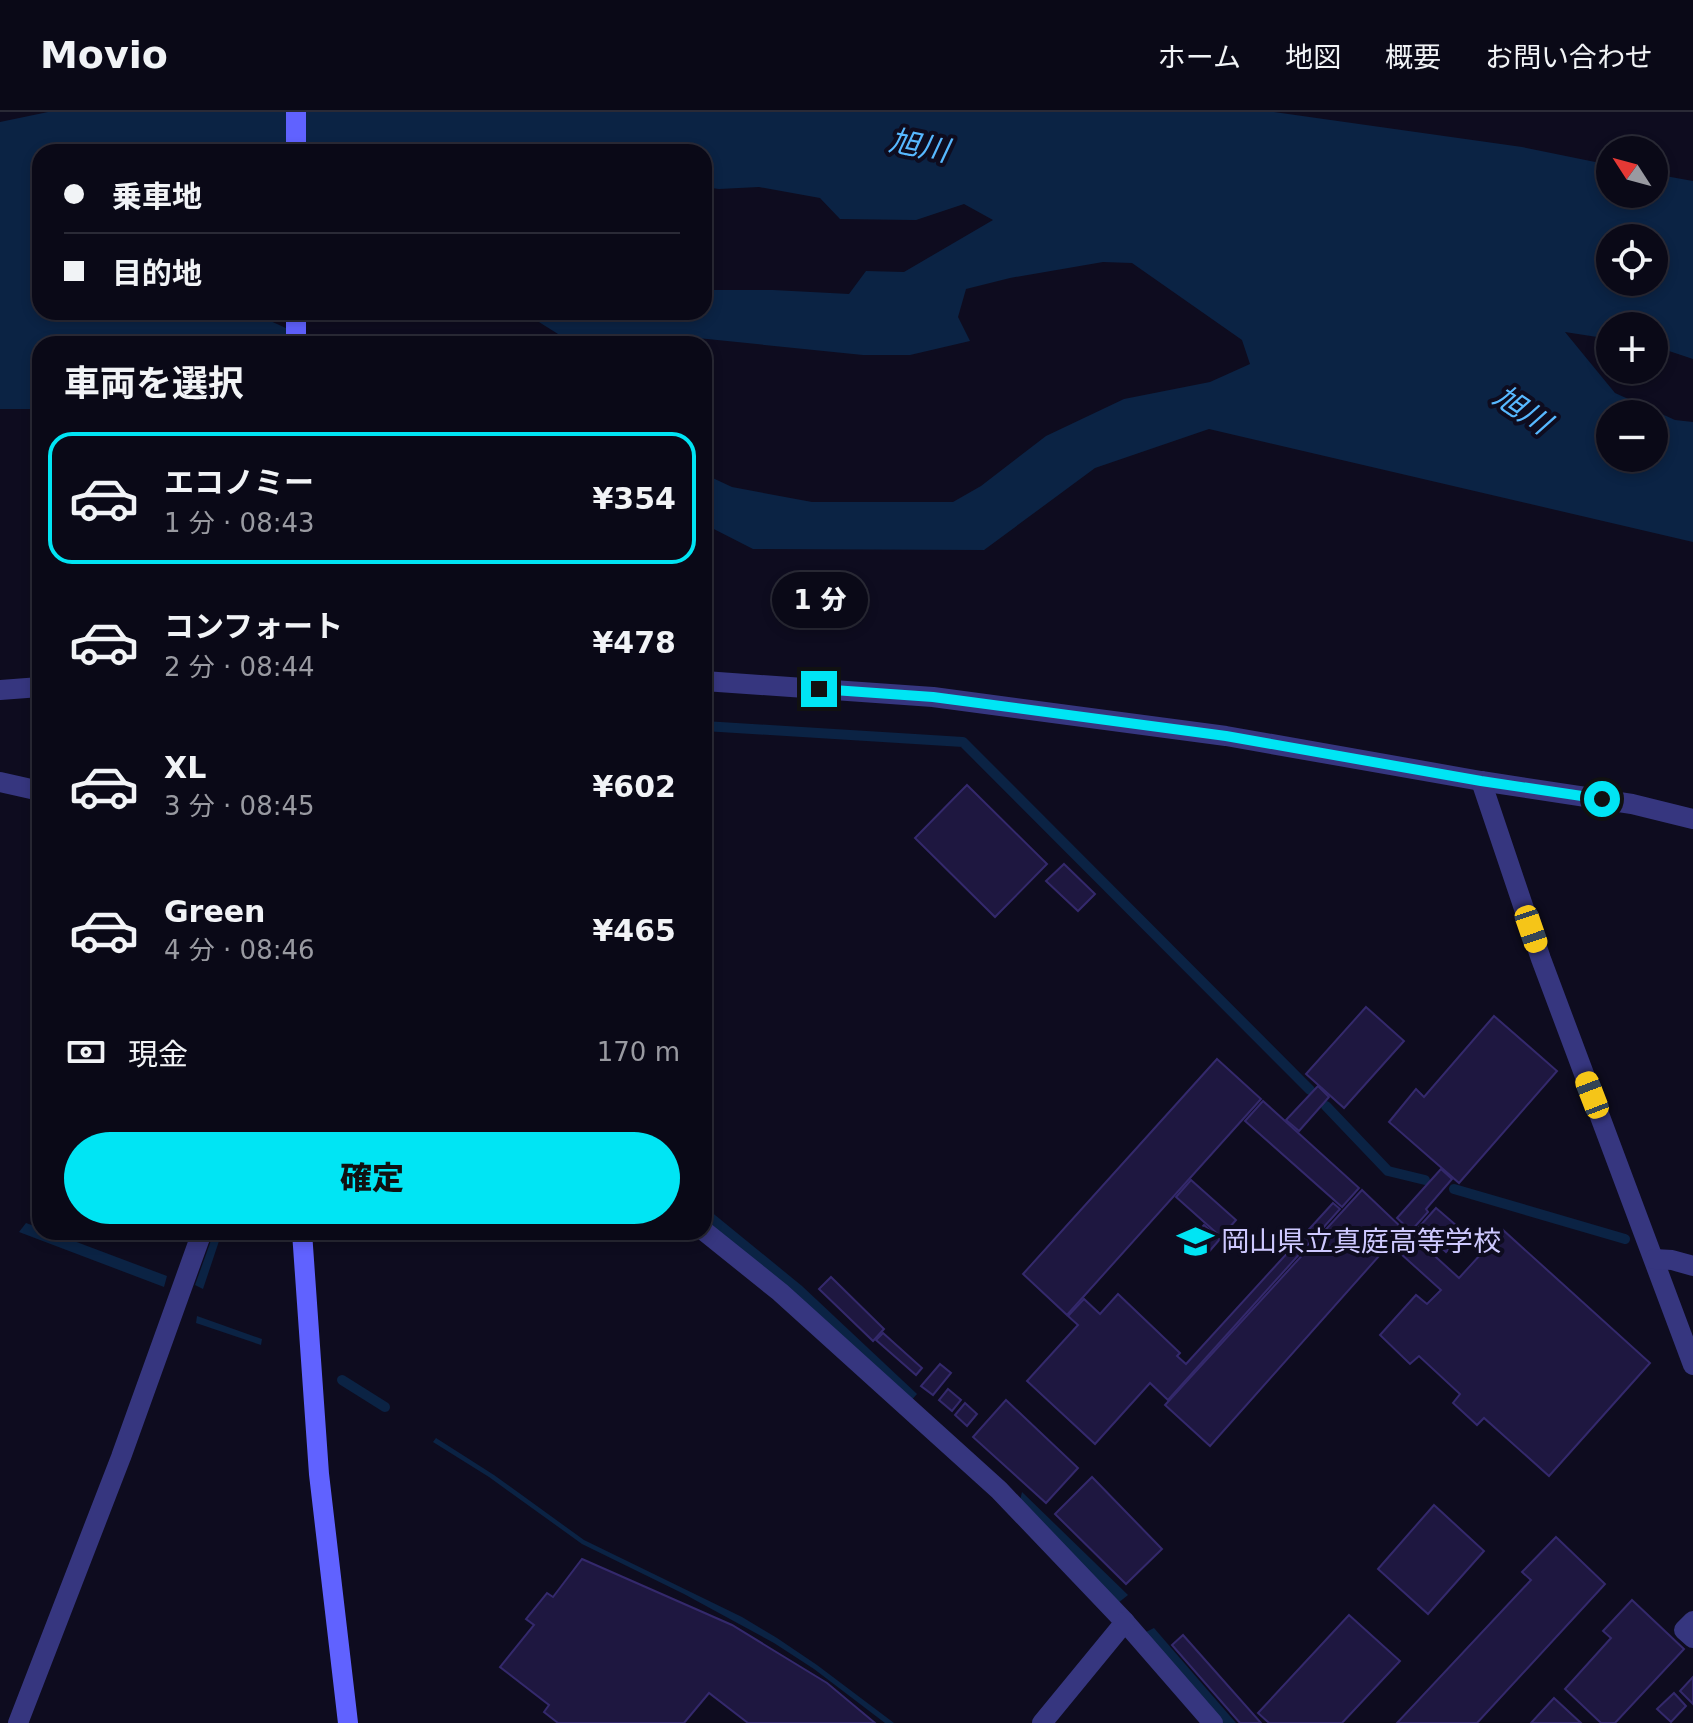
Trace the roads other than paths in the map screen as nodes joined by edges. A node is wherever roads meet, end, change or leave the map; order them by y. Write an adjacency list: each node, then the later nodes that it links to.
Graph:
1 (296, 112): 2 (street)
2 (296, 144)
3 (712, 682): 6 (street)
4 (32, 688): 5 (street)
5 (0, 690)
6 (1481, 781): 9 (street); 13 (street)
7 (0, 782): 8 (street)
8 (32, 789)
9 (1693, 819)
10 (712, 1237): 17 (street)
11 (199, 1240): 19 (street)
12 (303, 1240): 20 (street)
13 (1654, 1259): 14 (street); 15 (street)
14 (1693, 1266)
15 (1693, 1365)
16 (1693, 1621): 18 (street)
17 (1125, 1622): 21 (street); 22 (street)
18 (1693, 1638)
19 (18, 1723)
20 (348, 1723)
21 (1042, 1723)
22 (1213, 1723)

